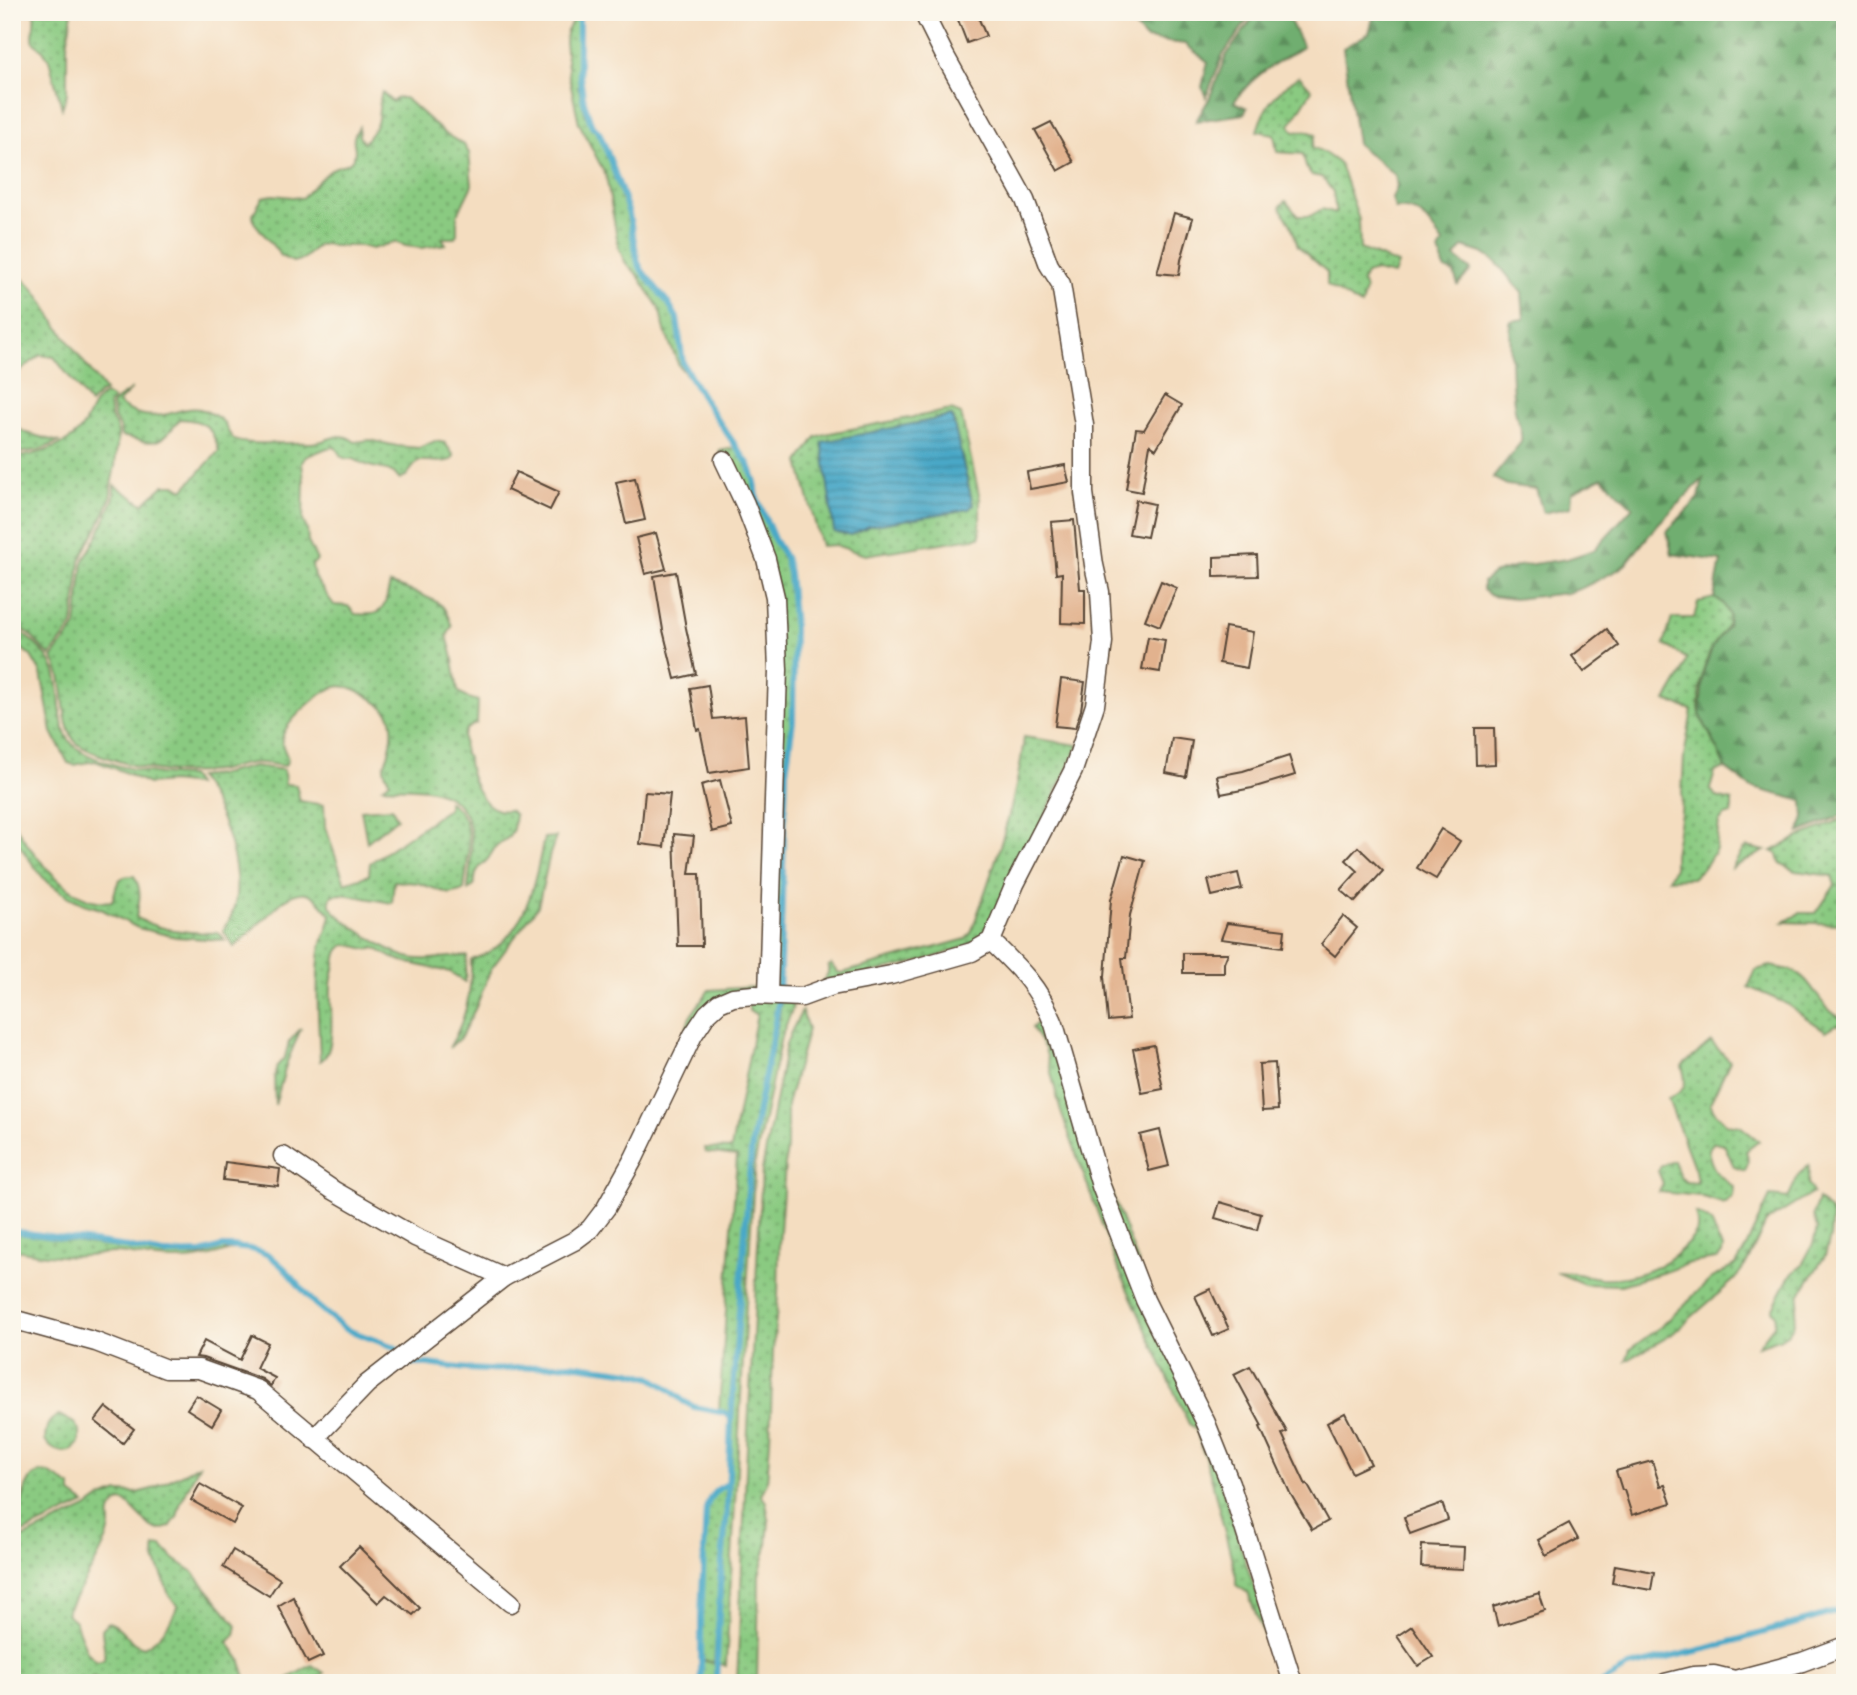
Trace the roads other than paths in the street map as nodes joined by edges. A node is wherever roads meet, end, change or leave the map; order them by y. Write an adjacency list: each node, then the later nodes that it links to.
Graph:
1 (923, 12): 3 (street)
2 (724, 460): 4 (street)
3 (991, 941): 4 (street); 11 (street)
4 (768, 995): 6 (street)
5 (283, 1156): 6 (street)
6 (504, 1277): 8 (street)
7 (12, 1319): 8 (street)
8 (314, 1439): 9 (street)
9 (510, 1603)
10 (1845, 1646): 12 (street)
11 (1293, 1683)
12 (1665, 1683)

